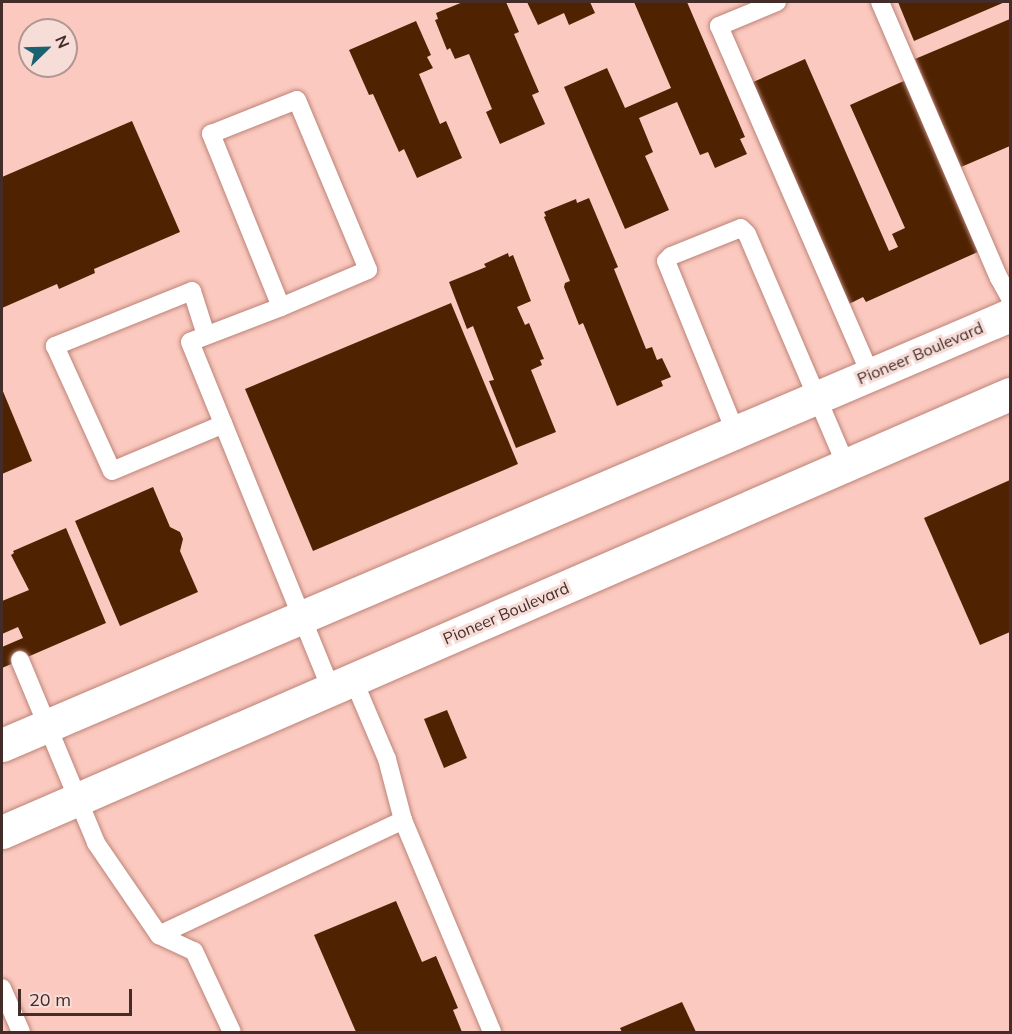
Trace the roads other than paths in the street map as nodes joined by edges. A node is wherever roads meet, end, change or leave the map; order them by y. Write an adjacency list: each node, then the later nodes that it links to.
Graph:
1 (777, 2): 7 (lane)
2 (880, 2): 3 (lane)
3 (1011, 298)
4 (281, 307): 4 (lane); 6 (lane)
5 (1011, 315): 7 (main road, Pioneer Boulevard)
6 (206, 335): 10 (lane); 10 (lane)
7 (870, 374): 9 (main road, Pioneer Boulevard)
8 (1011, 394): 12 (main road, Pioneer Boulevard)
9 (817, 396): 11 (main road, Pioneer Boulevard); 11 (lane); 12 (lane)
10 (224, 424): 13 (lane)
11 (735, 431): 13 (main road, Pioneer Boulevard)
12 (846, 465): 15 (main road, Pioneer Boulevard)
13 (302, 617): 15 (lane); 16 (main road, Pioneer Boulevard)
14 (20, 660): 16 (lane)
15 (342, 684): 18 (main road, Pioneer Boulevard); 19 (lane)
16 (48, 725): 17 (main road, Pioneer Boulevard); 18 (lane)
17 (2, 745)
18 (78, 799): 20 (main road, Pioneer Boulevard); 21 (lane)
19 (403, 820): 21 (lane); 25 (lane)
20 (2, 832)
21 (159, 934): 24 (lane)
22 (2, 988): 23 (lane)
23 (21, 1032)
24 (232, 1032)
25 (492, 1032)

